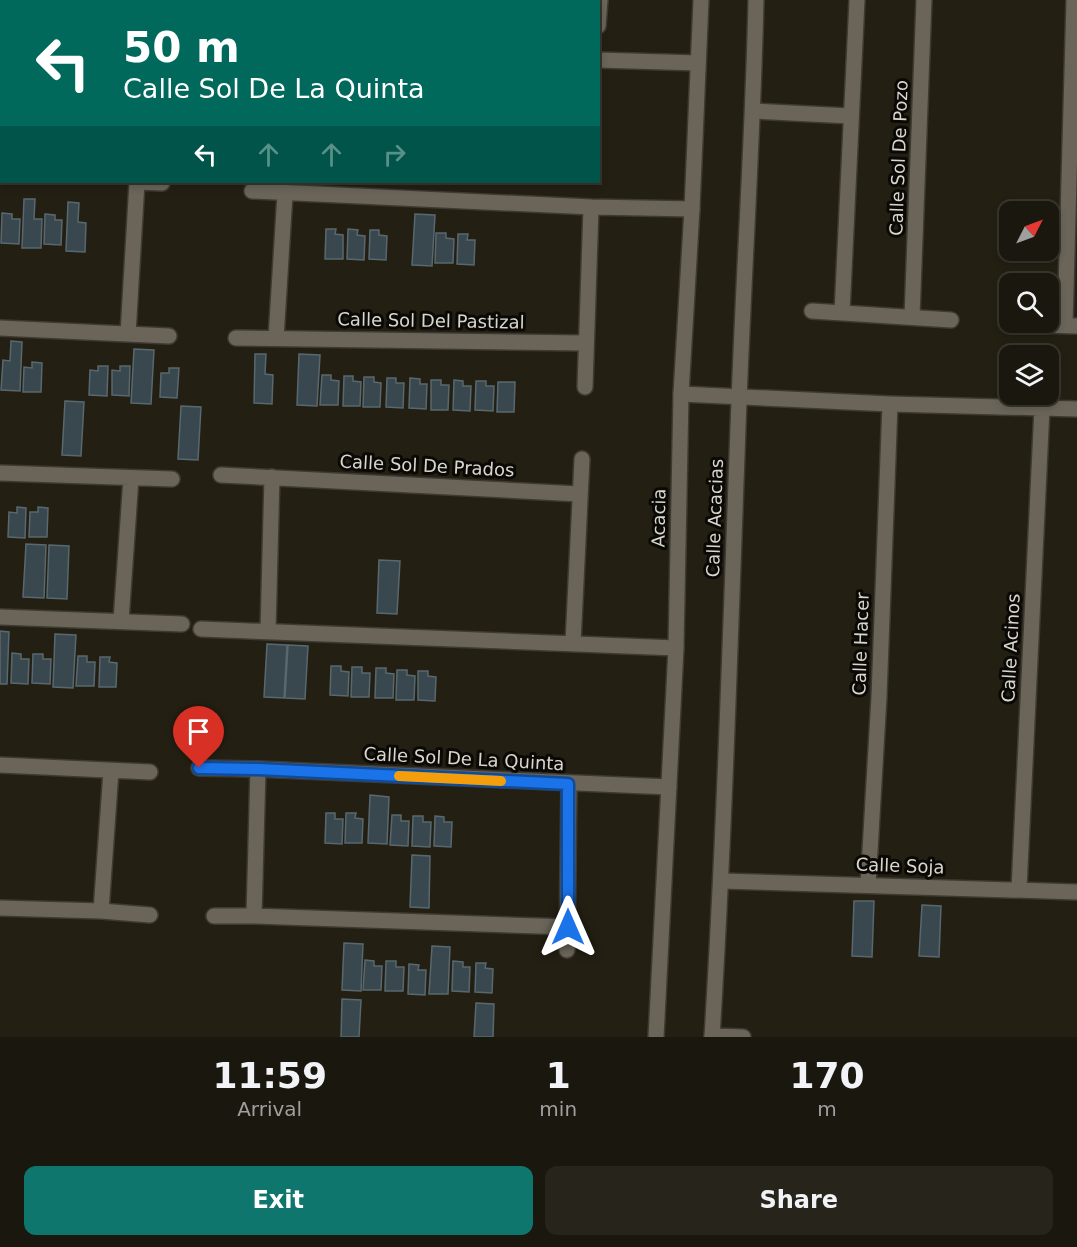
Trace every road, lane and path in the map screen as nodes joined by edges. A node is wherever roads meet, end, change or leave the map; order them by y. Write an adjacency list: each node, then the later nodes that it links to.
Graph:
1 (700, 0): 7 (street, Acacia)
2 (756, 0): 8 (street, Calle Acacias)
3 (857, 0): 9 (street)
4 (924, 0): 17 (street, Calle Sol De Pozo)
5 (1074, 0): 19 (street)
6 (600, 60): 7 (street)
7 (698, 63): 14 (street, Acacia)
8 (754, 111): 9 (street); 28 (street, Calle Acacias)
9 (850, 116): 16 (street)
10 (138, 183): 21 (street)
11 (252, 191): 12 (street)
12 (285, 194): 13 (street); 24 (street)
13 (591, 207): 14 (street); 25 (street)
14 (692, 209): 27 (street, Acacia)
15 (812, 311): 16 (street)
16 (842, 313): 17 (street)
17 (912, 317): 18 (street)
18 (951, 320)
19 (1071, 325)
20 (0, 328): 21 (street)
21 (128, 334): 22 (street)
22 (169, 336)
23 (236, 338): 24 (street, Calle Sol Del Pastizal)
24 (276, 338): 25 (street, Calle Sol Del Pastizal)
25 (586, 343): 26 (street)
26 (585, 387)
27 (681, 394): 28 (street); 45 (street, Acacia)
28 (739, 398): 29 (street); 53 (street, Calle Acacias)
29 (890, 404): 30 (street); 54 (street, Calle Hacer)
30 (1042, 408): 31 (street); 55 (street, Calle Acinos)
31 (1077, 409)
32 (582, 459): 38 (street)
33 (0, 473): 36 (street)
34 (221, 475): 35 (street, Calle Sol De Prados)
35 (272, 477): 38 (street, Calle Sol De Prados); 43 (street)
36 (131, 478): 37 (street); 40 (street)
37 (172, 479)
38 (579, 494): 44 (street)
39 (0, 617): 40 (street)
40 (121, 621): 41 (street)
41 (182, 624)
42 (201, 629): 43 (street)
43 (268, 631): 44 (street)
44 (573, 643): 45 (street)
45 (676, 648): 52 (street, Acacia)
46 (0, 765): 49 (street)
47 (199, 768): 48 (street, Calle Sol De La Quinta)
48 (258, 769): 51 (street, Calle Sol De La Quinta); 61 (street)
49 (111, 771): 50 (street); 58 (street)
50 (150, 772)
51 (568, 784): 52 (street, Calle Sol De La Quinta); 62 (street)
52 (669, 787): 64 (street, Acacia)
53 (722, 881): 54 (street, Calle Soja); 65 (street, Calle Acacias)
54 (868, 885): 55 (street, Calle Soja)
55 (1019, 889): 56 (street, Calle Soja)
56 (1077, 892)
57 (0, 908): 58 (street)
58 (101, 911): 59 (street)
59 (150, 915)
60 (214, 916): 61 (street)
61 (254, 916): 62 (street)
62 (568, 927): 63 (street)
63 (567, 950)
64 (656, 1037)
65 (712, 1037): 66 (street)
66 (743, 1037)

